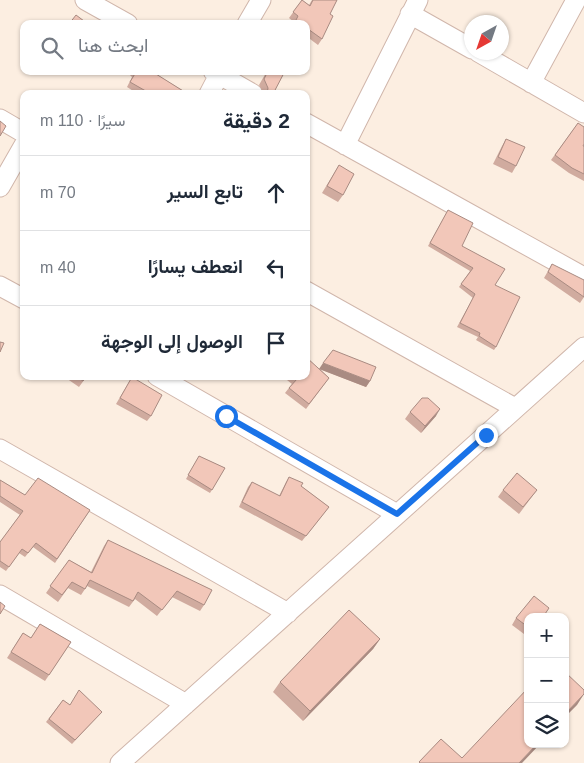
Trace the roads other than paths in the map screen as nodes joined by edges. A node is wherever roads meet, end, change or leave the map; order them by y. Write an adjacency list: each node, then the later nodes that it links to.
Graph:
1 (85, 0): 5 (street)
2 (260, 0): 6 (street)
3 (576, 0): 11 (street)
4 (414, 7): 7 (street); 18 (street)
5 (121, 20)
6 (250, 20)
7 (464, 43)
8 (492, 60): 11 (street)
9 (217, 75): 12 (street)
10 (223, 75): 13 (street)
11 (531, 83): 14 (street)
12 (211, 90)
13 (247, 90)
14 (584, 113)
15 (0, 119): 17 (street)
16 (310, 125): 18 (street)
17 (20, 131)
18 (345, 145): 21 (street)
19 (20, 152): 20 (street)
20 (0, 187)
21 (584, 277)
22 (0, 286): 24 (street)
23 (310, 293): 27 (street)
24 (20, 298)
25 (584, 347): 27 (street)
26 (164, 380): 29 (street)
27 (515, 408): 29 (street)
28 (0, 449): 31 (street)
29 (397, 514): 31 (street)
30 (0, 595): 32 (street)
31 (288, 613): 32 (street)
32 (186, 704): 33 (street)
33 (120, 763)

